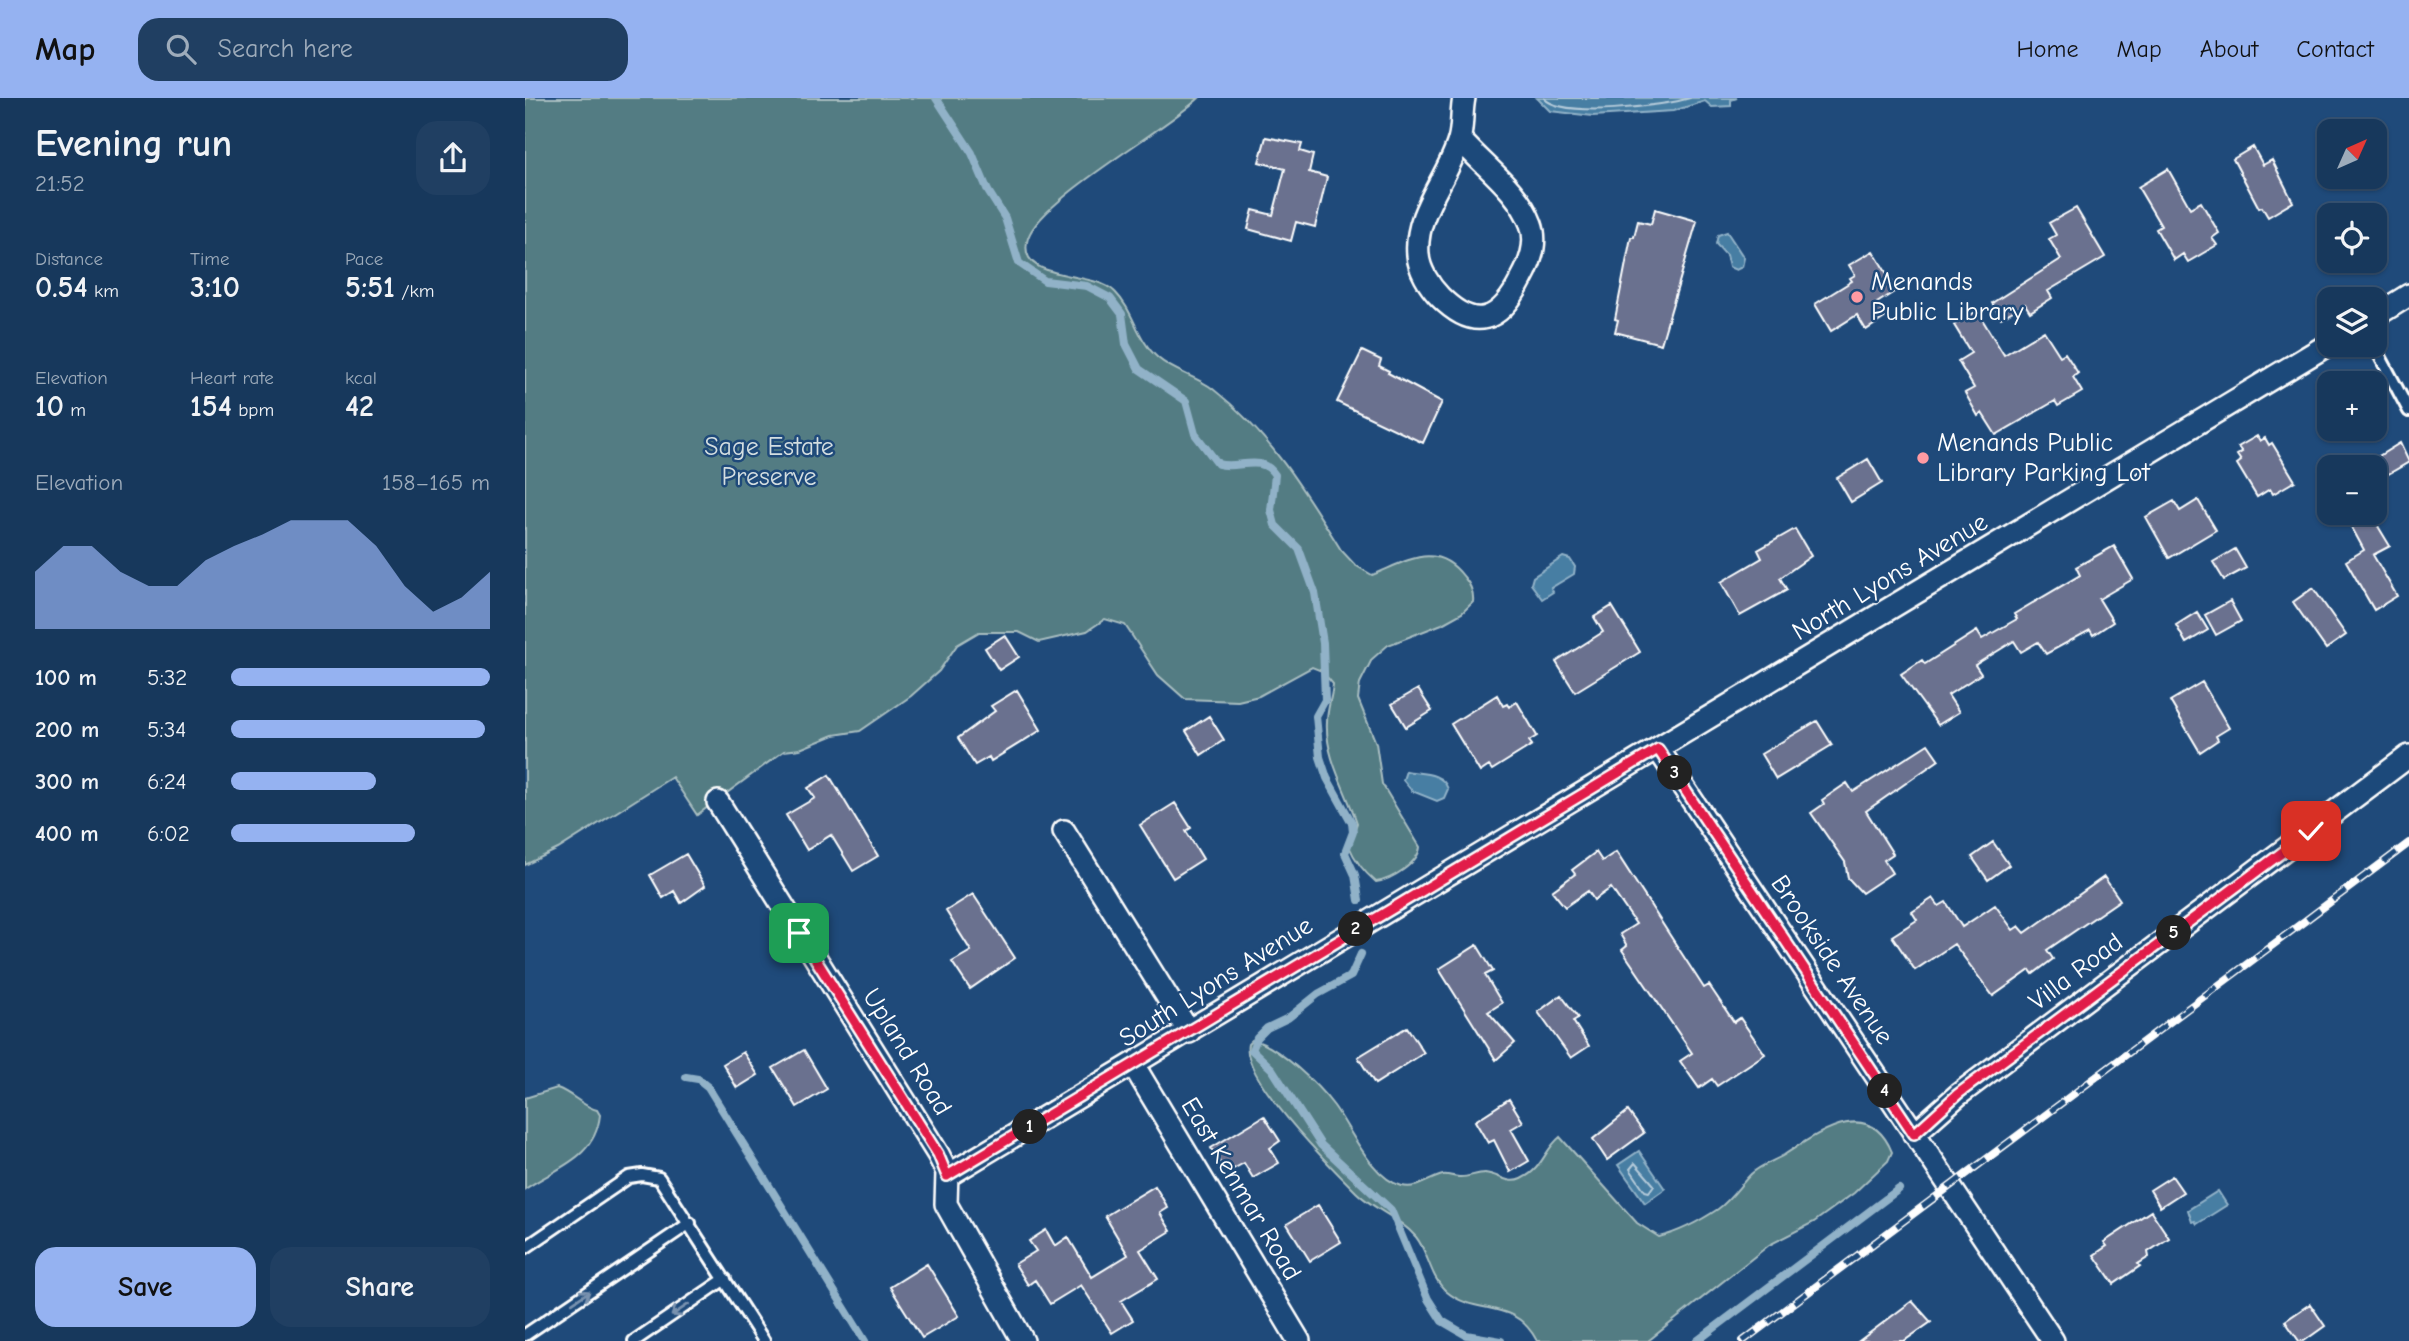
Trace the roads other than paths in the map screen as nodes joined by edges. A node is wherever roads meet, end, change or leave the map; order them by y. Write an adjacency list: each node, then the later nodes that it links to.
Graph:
1 (1464, 98): 2 (street)
2 (1459, 139): 2 (street)
3 (2409, 295): 4 (street)
4 (2387, 309)
5 (2317, 351): 8 (street, North Lyons Avenue)
6 (2380, 357): 7 (lane)
7 (2409, 411)
8 (1658, 749): 12 (street, South Lyons Avenue); 14 (street, Brookside Avenue)
9 (2409, 756): 14 (street, Villa Road)
10 (718, 802): 15 (street, Upland Road)
11 (1064, 831): 12 (street)
12 (1189, 1032): 13 (street, South Lyons Avenue)
13 (1134, 1066): 15 (street, South Lyons Avenue); 23 (street, East Kenmar Road)
14 (1914, 1134): 24 (street, Brookside Avenue)
15 (947, 1176): 22 (street, Upland Road)
16 (690, 1223): 17 (lane); 18 (lane); 19 (lane, one-way to 16)
17 (525, 1248)
18 (725, 1279): 20 (lane); 21 (lane, one-way to 21)
19 (525, 1335)
20 (759, 1339)
21 (634, 1341)
22 (1023, 1341)
23 (1299, 1341)
24 (2053, 1341)

